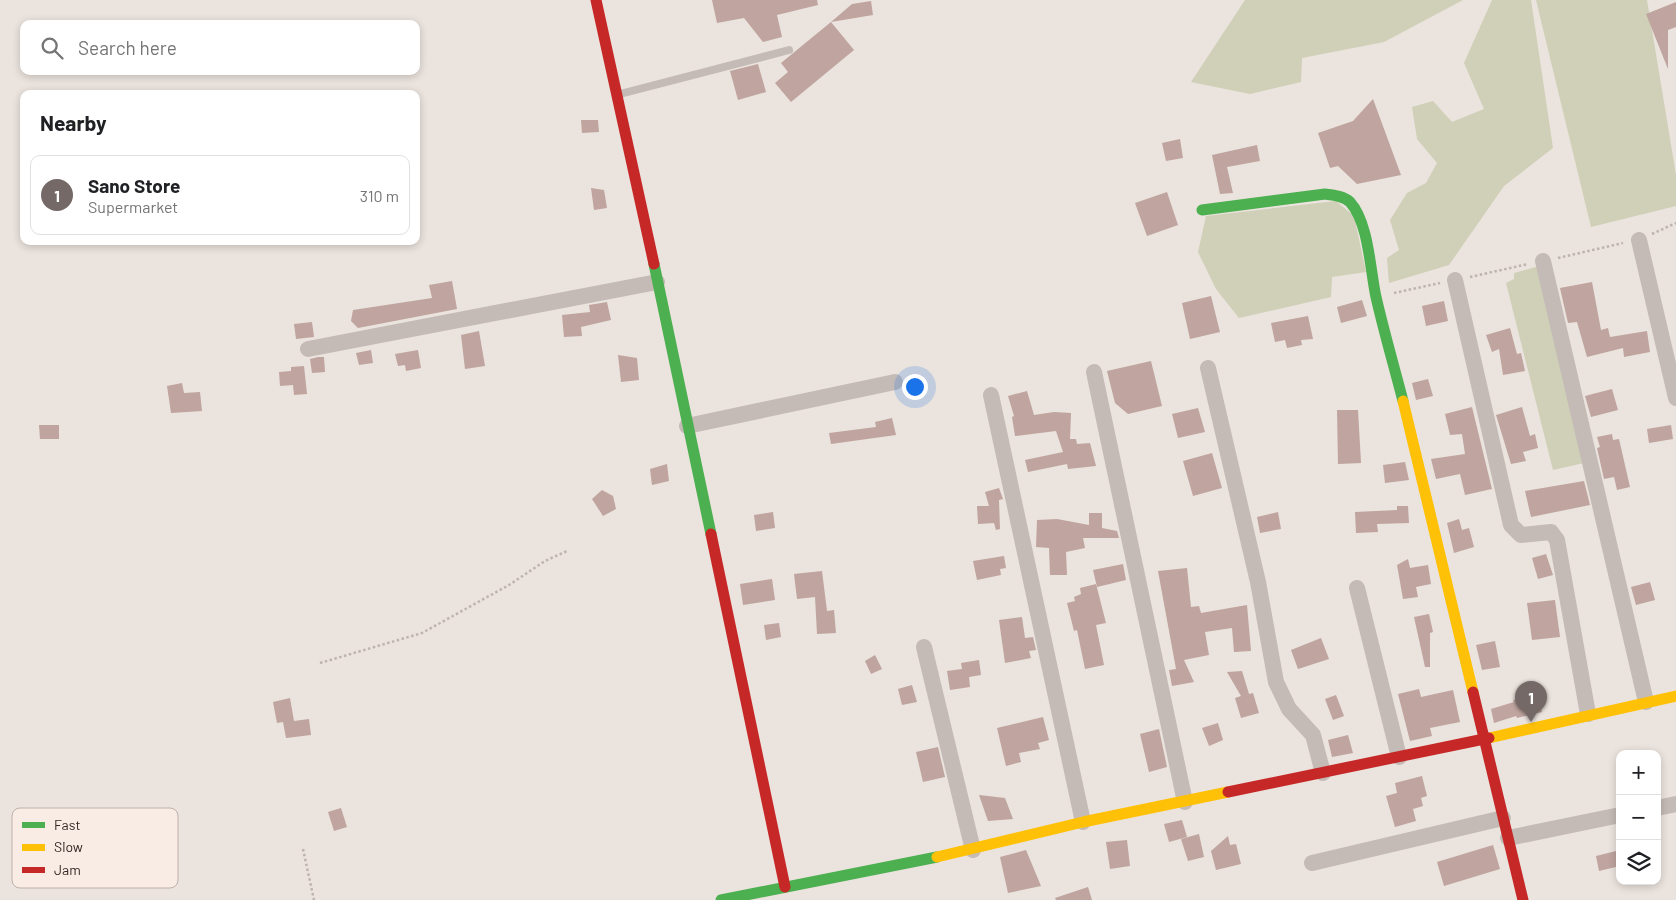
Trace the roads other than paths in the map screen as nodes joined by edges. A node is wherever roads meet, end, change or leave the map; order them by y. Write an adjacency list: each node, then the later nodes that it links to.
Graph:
1 (596, 0): 3 (street)
2 (788, 50): 3 (lane)
3 (618, 94): 8 (street)
4 (1202, 210): 21 (street)
5 (1639, 240): 14 (street)
6 (1544, 261): 19 (street)
7 (1455, 280): 20 (street)
8 (657, 282): 9 (street); 15 (street)
9 (308, 349)
10 (1208, 368): 23 (street)
11 (1094, 372): 24 (street)
12 (895, 382): 15 (street)
13 (991, 395): 29 (street)
14 (1676, 398)
15 (688, 426): 33 (street)
16 (1357, 588): 22 (street)
17 (924, 647): 31 (street)
18 (1676, 696): 19 (street)
19 (1646, 702): 20 (street)
20 (1588, 714): 21 (street)
21 (1483, 739): 22 (street); 28 (street)
22 (1399, 756): 23 (street)
23 (1322, 773): 24 (street)
24 (1185, 802): 29 (street)
25 (1676, 804): 26 (street)
26 (1661, 807)
27 (1616, 816): 30 (street)
28 (1503, 818): 30 (street); 32 (street)
29 (1083, 822): 31 (street)
30 (1508, 838): 35 (street)
31 (973, 850): 33 (street)
32 (1312, 863)
33 (787, 893): 34 (street)
34 (721, 900)
35 (1523, 900)

